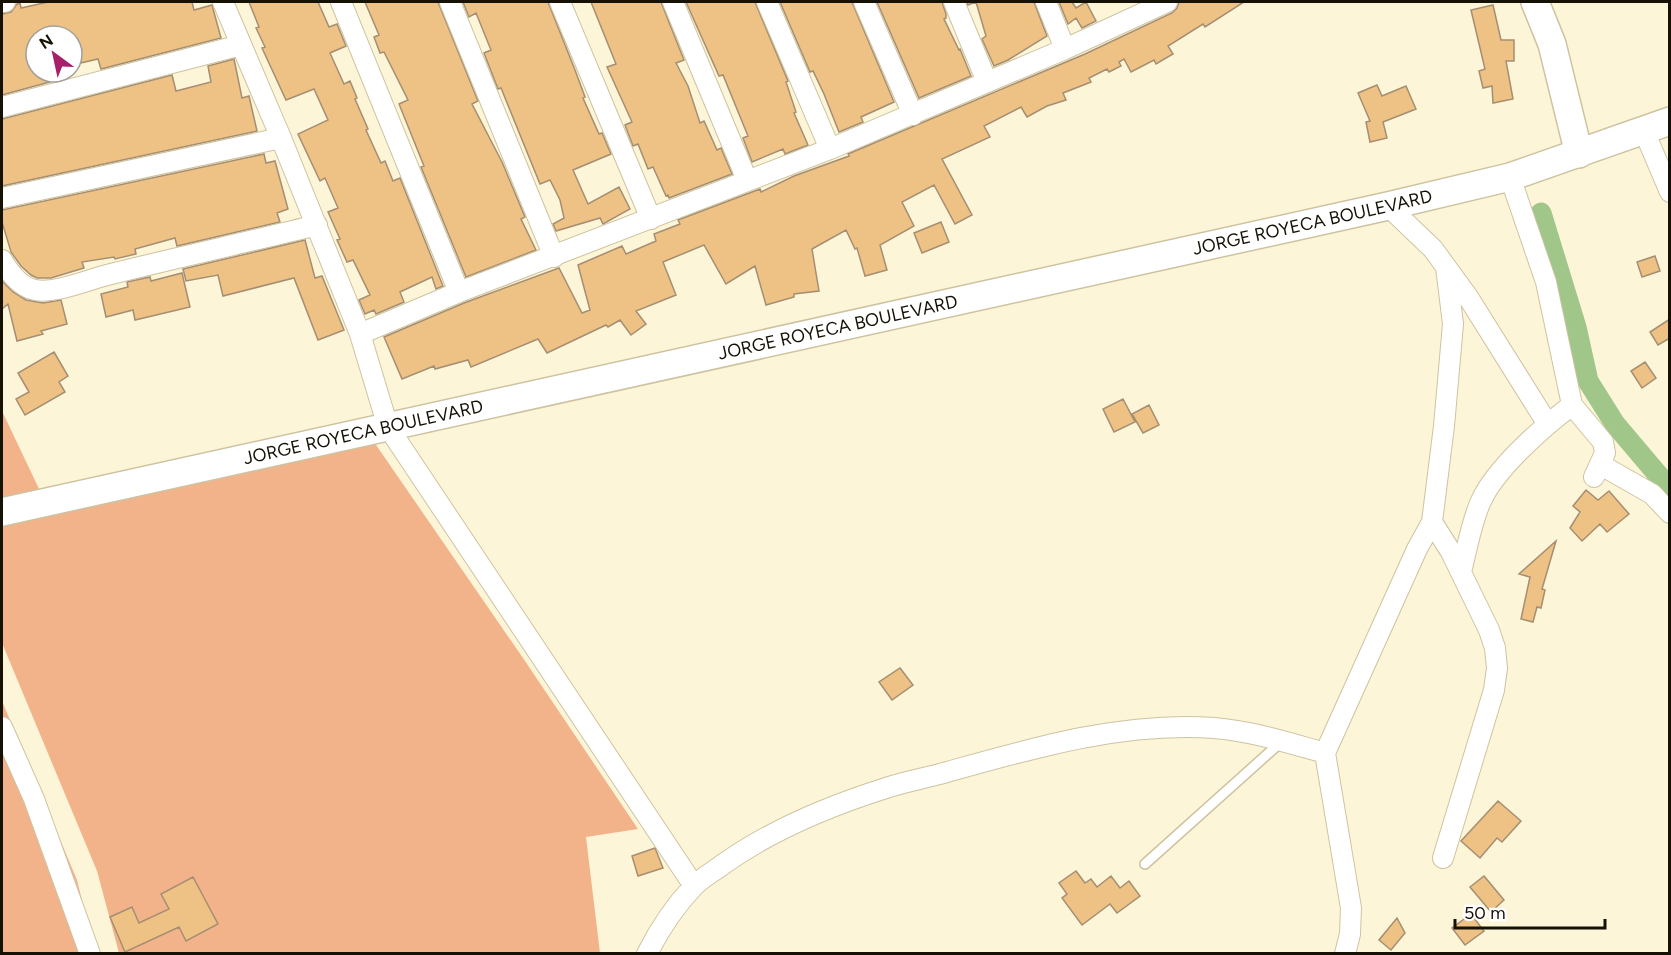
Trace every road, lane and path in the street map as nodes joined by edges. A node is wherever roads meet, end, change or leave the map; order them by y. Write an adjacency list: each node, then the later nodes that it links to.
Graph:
1 (222, 2): 13 (street)
2 (341, 2): 33 (street)
3 (450, 2): 30 (street)
4 (560, 2): 28 (street)
5 (673, 2): 24 (street)
6 (767, 2): 21 (street)
7 (864, 2): 17 (street)
8 (954, 2): 15 (street)
9 (1046, 2): 14 (street)
10 (1167, 2): 12 (street)
11 (1535, 2): 22 (street)
12 (1139, 8): 14 (street)
13 (241, 45): 16 (street); 20 (street)
14 (1065, 49): 15 (street)
15 (987, 82): 17 (street)
16 (2, 107)
17 (913, 115): 21 (street)
18 (1670, 121): 19 (street, JORGE ROYECA BOULEVARD)
19 (1644, 131): 22 (street, JORGE ROYECA BOULEVARD); 25 (street)
20 (281, 138): 26 (street); 29 (street)
21 (830, 149): 24 (street)
22 (1568, 157): 23 (street, JORGE ROYECA BOULEVARD)
23 (1521, 174): 27 (street, JORGE ROYECA BOULEVARD); 35 (street)
24 (747, 180): 28 (street)
25 (1670, 192)
26 (2, 198)
27 (1388, 206): 32 (street); 37 (street, JORGE ROYECA BOULEVARD)
28 (651, 219): 30 (street)
29 (317, 225): 31 (street); 34 (street)
30 (554, 257): 33 (street)
31 (2, 260)
32 (1446, 267): 36 (street); 40 (street)
33 (459, 292): 34 (street)
34 (360, 334): 37 (street)
35 (1572, 405): 36 (street); 39 (street)
36 (1547, 423): 41 (street)
37 (388, 427): 38 (street, JORGE ROYECA BOULEVARD); 47 (street)
38 (2, 512)
39 (1670, 513)
40 (1432, 522): 41 (street); 44 (street)
41 (1461, 572): 45 (street)
42 (2, 727): 49 (street)
43 (1281, 741): 44 (street); 46 (lane); 47 (street)
44 (1325, 753): 48 (street)
45 (1443, 858)
46 (1146, 864)
47 (694, 886): 50 (street)
48 (1348, 952)
49 (90, 954)
50 (647, 954)

